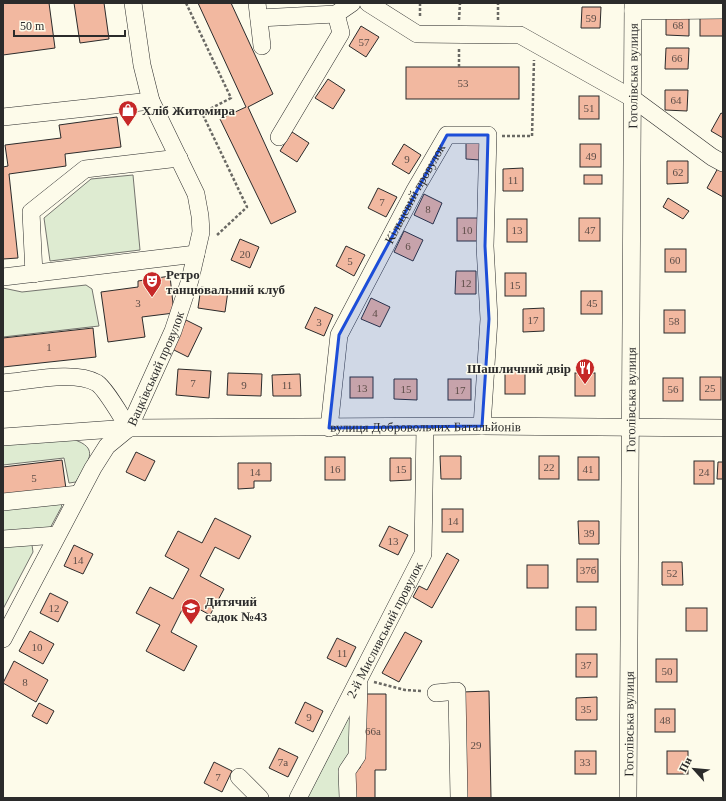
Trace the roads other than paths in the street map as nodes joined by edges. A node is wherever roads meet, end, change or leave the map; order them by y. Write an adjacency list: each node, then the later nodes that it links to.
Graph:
1 (133, 3): 10 (street, Вацківський провулок)
2 (352, 3): 7 (street)
3 (368, 3): 9 (street)
4 (633, 7): 6 (street); 9 (street, Гоголівська вулиця)
5 (258, 10): 7 (street); 8 (street)
6 (723, 10)
7 (336, 14): 12 (street)
8 (262, 46)
9 (632, 98): 14 (street); 23 (street, Гоголівська вулиця)
10 (151, 101): 11 (street); 13 (street, Вацківський провулок)
11 (3, 117)
12 (279, 137)
13 (180, 158): 15 (street, Вацківський провулок); 16 (street)
14 (723, 163)
15 (196, 254): 16 (street); 21 (street, Вацківський провулок)
16 (34, 274): 17 (street)
17 (3, 277)
18 (3, 383): 21 (street)
19 (425, 426): 20 (street, вулиця Добровольчих Батальйонів); 22 (street, вулиця Добровольчих Батальйонів); 31 (street, 2-й Мисливський провулок)
20 (482, 426): 22 (street, Кільцевий провулок); 23 (street, вулиця Добровольчих Батальйонів)
21 (129, 428): 22 (street, вулиця Добровольчих Батальйонів); 25 (street, вулиця Добровольчих Батальйонів); 26 (street, Вацківський провулок)
22 (329, 428)
23 (630, 428): 24 (street, вулиця Добровольчих Батальйонів); 38 (street, Гоголівська вулиця)
24 (723, 428)
25 (3, 437)
26 (79, 494): 27 (street); 28 (street, Вацківський провулок)
27 (3, 502)
28 (57, 535): 29 (street); 30 (street, Вацківський провулок)
29 (3, 539)
30 (3, 639)
31 (359, 678): 35 (street, 2-й Мисливський провулок); 36 (street)
32 (436, 693): 37 (street)
33 (239, 777): 34 (street)
34 (260, 798)
35 (298, 798)
36 (348, 798)
37 (459, 798)
38 (628, 798)

